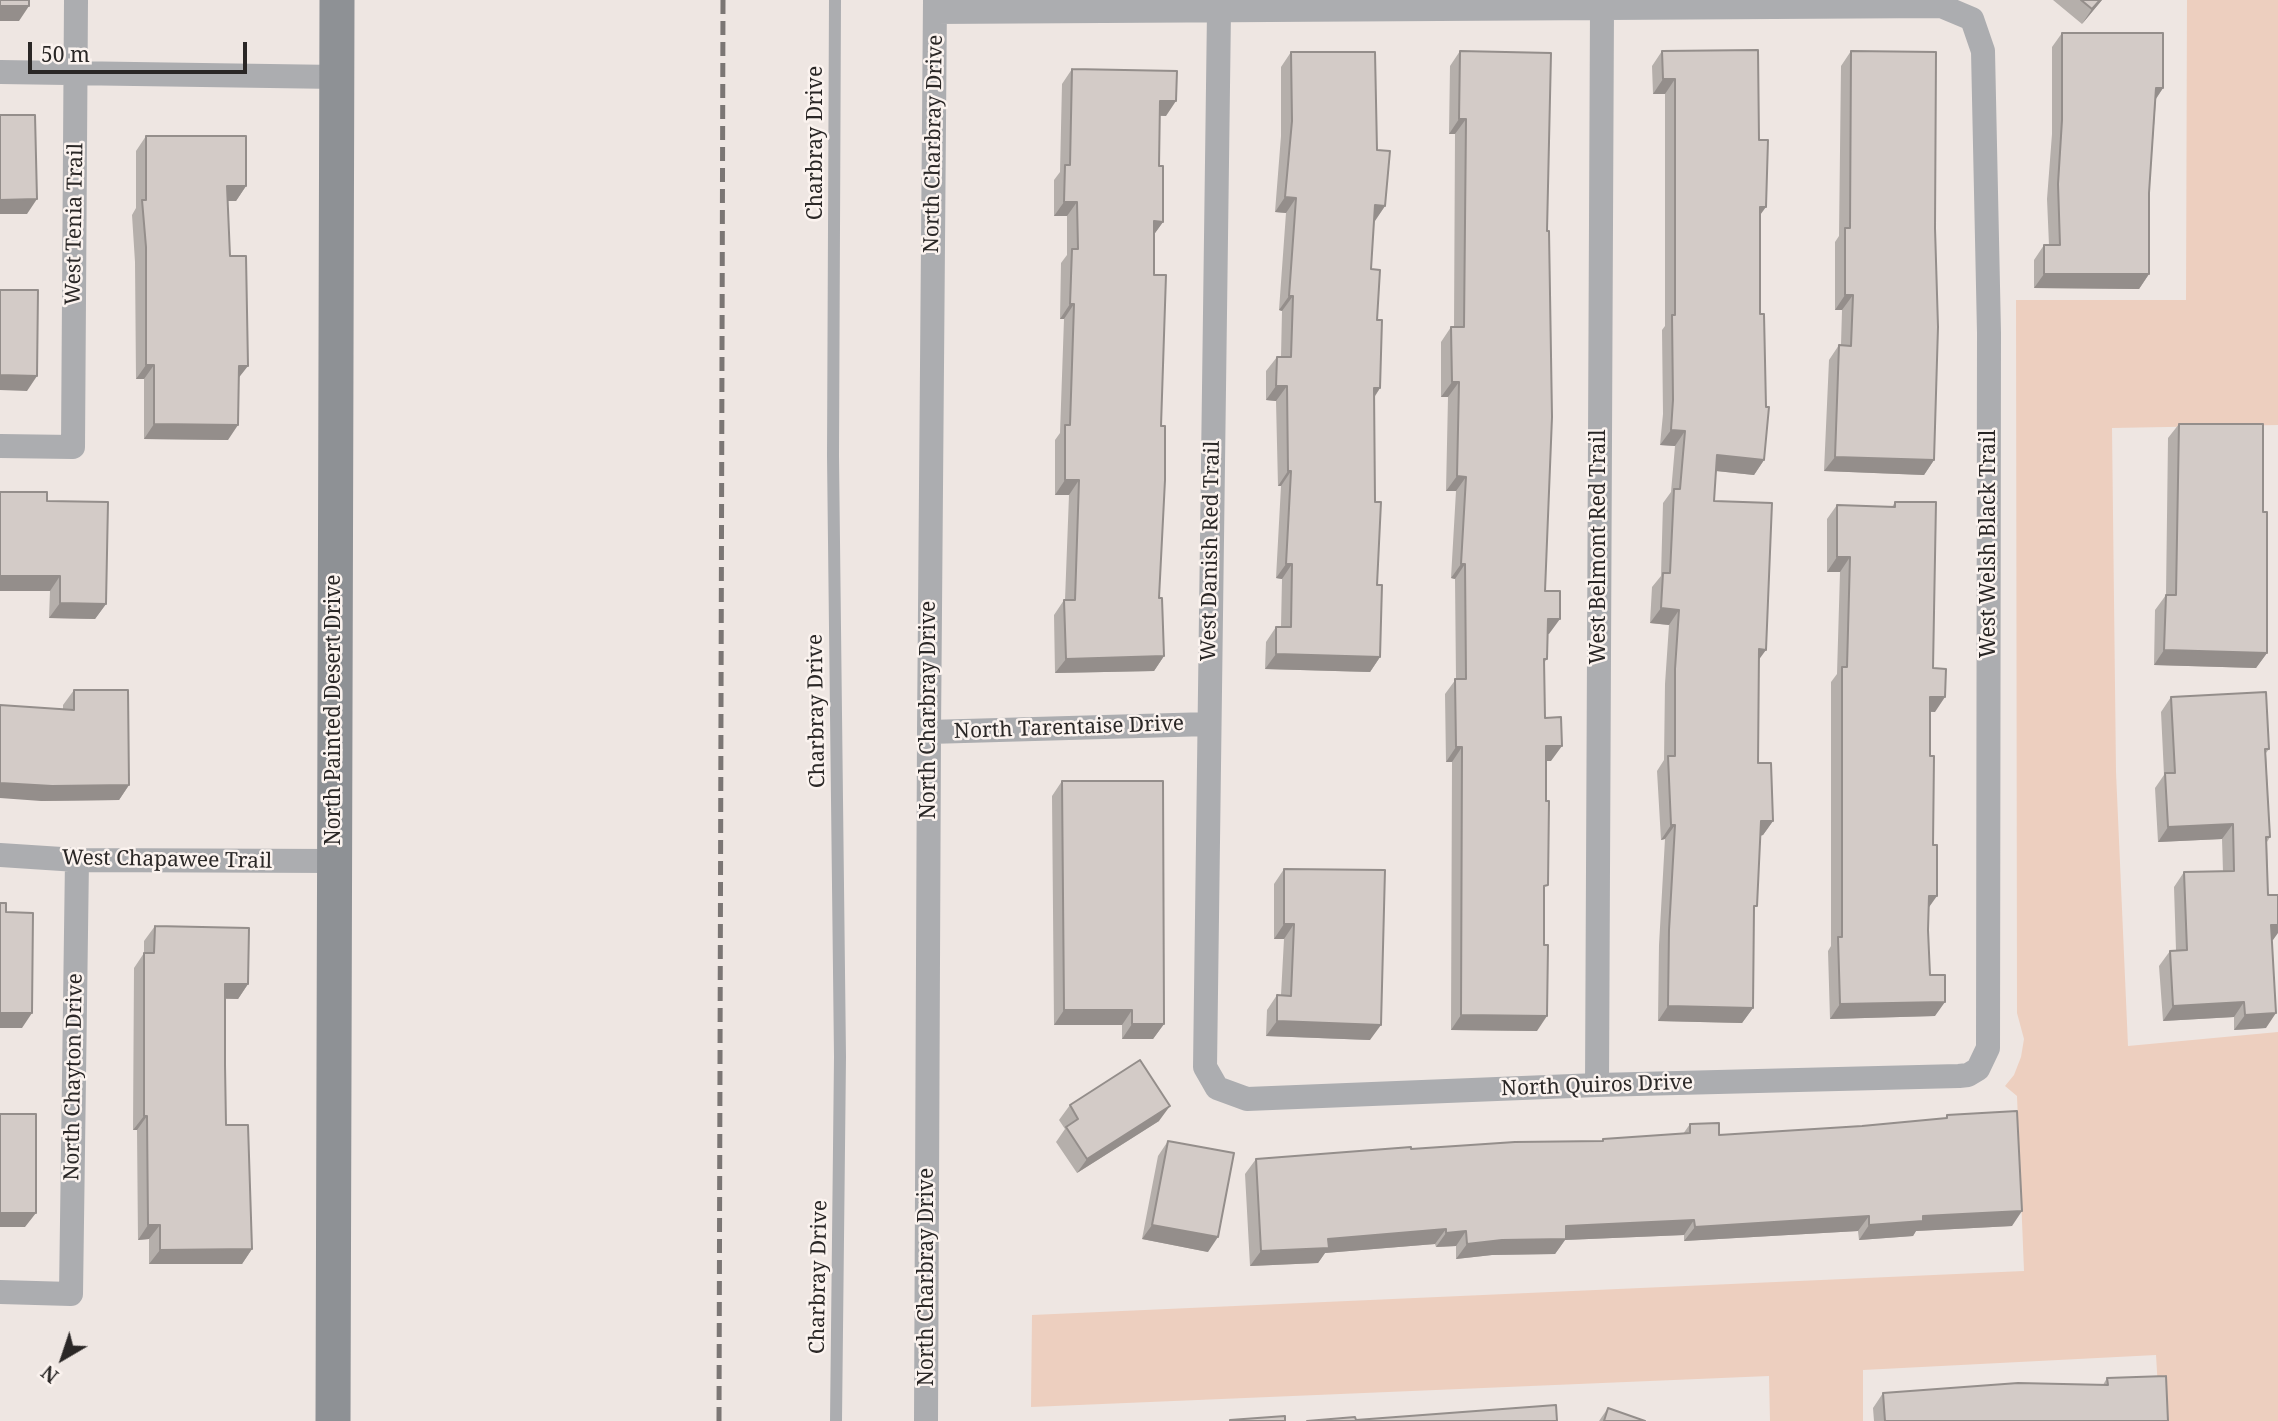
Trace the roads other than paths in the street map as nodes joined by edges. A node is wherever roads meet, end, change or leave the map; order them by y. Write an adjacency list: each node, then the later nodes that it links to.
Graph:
1 (76, 0): 8 (street, West Tenia Trail)
2 (337, 0): 9 (street, North Painted Desert Drive)
3 (835, 0): 21 (lane, Charbray Drive)
4 (935, 6): 6 (street); 12 (street, North Charbray Drive)
5 (1602, 8): 6 (street); 16 (street, West Welsh Black Trail); 17 (street, West Belmont Red Trail)
6 (1219, 11): 11 (street, West Danish Red Trail)
7 (0, 72): 8 (street)
8 (76, 73): 9 (street); 10 (street, West Tenia Trail)
9 (337, 77): 15 (street, North Painted Desert Drive)
10 (0, 446)
11 (1209, 724): 12 (street, North Tarentaise Drive); 18 (street, West Danish Red Trail)
12 (929, 732): 22 (street, North Charbray Drive)
13 (0, 855): 14 (street, West Chapawee Trail)
14 (78, 860): 15 (street, West Chapawee Trail); 19 (street, North Chayton Drive)
15 (333, 861): 20 (street, North Painted Desert Drive)
16 (1978, 1069): 17 (street, North Quiros Drive)
17 (1597, 1085): 18 (street, North Quiros Drive)
18 (1217, 1088)
19 (0, 1292)
20 (333, 1421)
21 (836, 1421)
22 (926, 1421)

